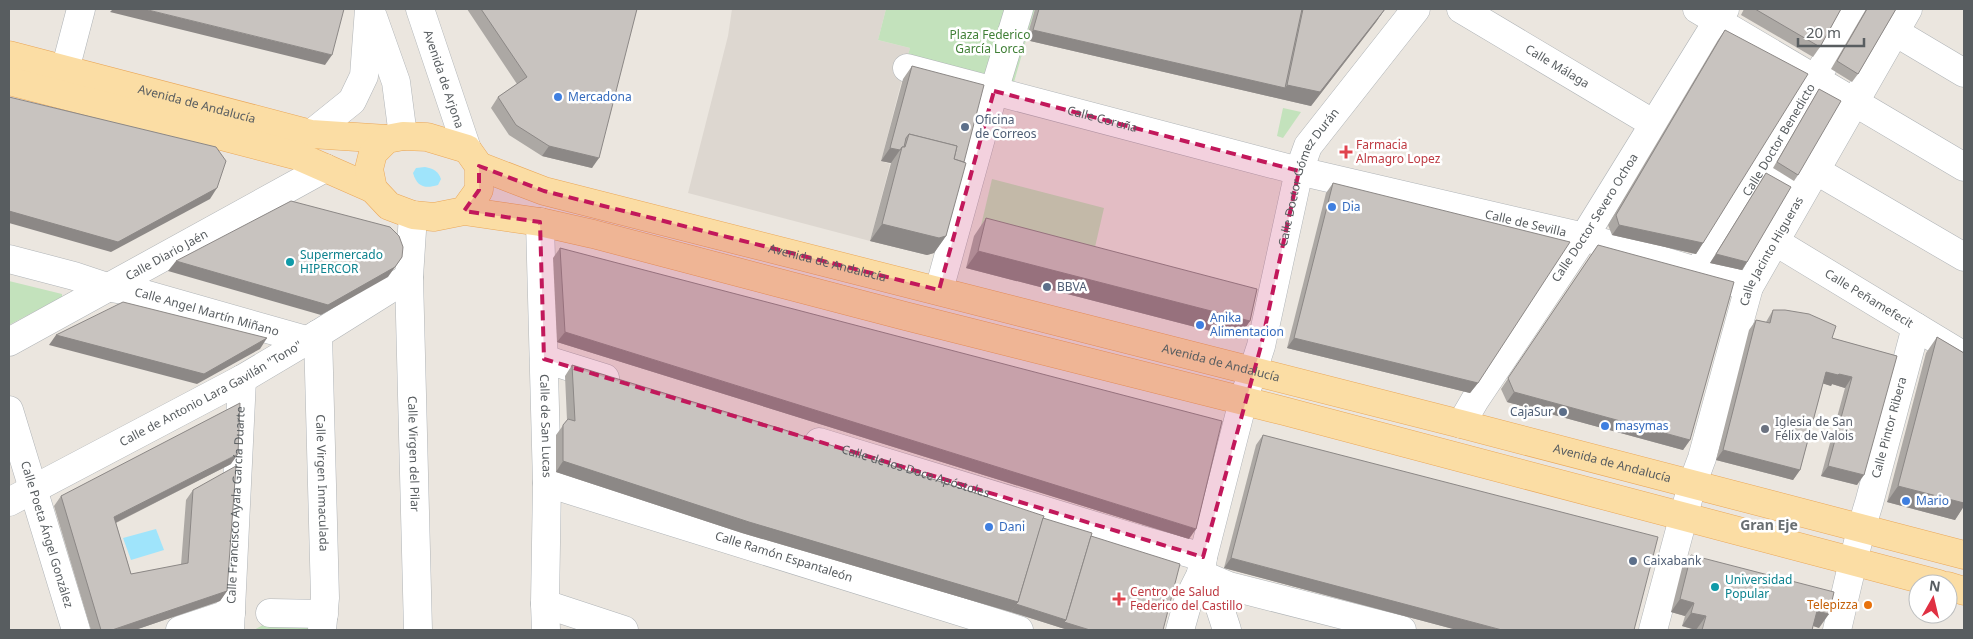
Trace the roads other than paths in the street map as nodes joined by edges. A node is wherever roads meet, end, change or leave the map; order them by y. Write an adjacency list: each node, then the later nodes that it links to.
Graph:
1 (81, 9): 12 (street)
2 (369, 9): 19 (street); 20 (street)
3 (420, 9): 21 (street, Avenida de Arjona)
4 (1019, 9): 16 (street)
5 (1416, 9): 26 (street, Calle Doctor Gómez Durán)
6 (1461, 9): 18 (street, Calle Málaga)
7 (1857, 9): 14 (street, Calle Doctor Benedicto)
8 (1713, 13): 14 (street); 18 (street, Calle Doctor Severo Ochoa)
9 (1902, 20): 13 (street); 17 (street, Calle Jacinto Higueras)
10 (9, 55): 12 (main road, Avenida de Andalucía)
11 (907, 68): 16 (street, Calle Coruña)
12 (65, 70): 19 (main road, Avenida de Andalucía)
13 (1964, 73)
14 (1815, 79): 17 (street); 24 (street, Calle Doctor Benedicto)
15 (9, 81): 23 (main road, Avenida de Andalucía)
16 (994, 91): 26 (street, Calle Coruña); 40 (street)
17 (1854, 102): 22 (street); 25 (street, Calle Jacinto Higueras)
18 (1654, 124): 32 (street, Calle Doctor Severo Ochoa)
19 (311, 134): 20 (main road, Avenida de Andalucía)
20 (395, 138): 21 (main road); 27 (main road)
21 (473, 157): 29 (main road); 40 (main road, Avenida de Andalucía)
22 (1964, 167)
23 (325, 168): 27 (main road, Avenida de Andalucía); 39 (street, Calle Diario Jaén)
24 (1762, 169): 28 (street); 36 (street, Calle Doctor Benedicto)
25 (1816, 170): 28 (street, Calle Jacinto Higueras); 34 (street)
26 (1299, 171): 32 (street, Calle de Sevilla); 46 (street, Calle Doctor Gómez Durán)
27 (373, 189): 30 (main road)
28 (1802, 193): 33 (street, Calle Jacinto Higueras)
29 (464, 211): 30 (main road); 31 (main road)
30 (413, 215): 37 (street, Calle Virgen del Pilar)
31 (540, 222): 45 (street, Calle de San Lucas); 49 (main road)
32 (1584, 237): 36 (street, Calle de Sevilla); 51 (street, Calle Doctor Severo Ochoa)
33 (1774, 242): 38 (street, Calle Jacinto Higueras); 41 (street, Calle Peñamefecit)
34 (1964, 257)
35 (9, 259): 39 (street, Calle Angel Martín Miñano)
36 (1698, 271): 38 (street, Calle de Sevilla)
37 (409, 277): 42 (street, Calle de Antonio Lara Gavilán "Tono"); 69 (street, Calle Virgen del Pilar)
38 (1749, 287): 54 (street, Calle Jacinto Higueras)
39 (107, 288): 42 (street, Calle Angel Martín Miñano); 43 (street, Calle Diario Jaén)
40 (939, 290): 46 (main road, Avenida de Andalucía)
41 (1916, 328): 44 (street, Calle Peñamefecit); 58 (street, Calle Pintor Ribera)
42 (312, 337): 47 (street, Calle de Antonio Lara Gavilán "Tono"); 66 (street, Calle Virgen Inmaculada)
43 (9, 342)
44 (1964, 356)
45 (544, 359): 48 (street); 53 (street, Calle de San Lucas)
46 (1252, 371): 49 (street, Calle Doctor Gómez Durán); 51 (main road, Avenida de Andalucía)
47 (242, 379): 55 (street, Calle de Antonio Lara Gavilán "Tono"); 65 (street, Calle Francisco Ayala García Duarte)
48 (629, 385)
49 (1243, 401): 57 (main road); 61 (street, Calle Doctor Gómez Durán)
50 (9, 410): 55 (street, Calle Poeta Ángel González)
51 (1461, 424): 54 (main road, Avenida de Andalucía)
52 (798, 436): 61 (street, Calle de los Doce Apóstoles)
53 (547, 483): 63 (street, Calle de San Lucas); 72 (street, Calle Ramón Espantaleón)
54 (1692, 485): 57 (street, Calle Jacinto Higueras); 58 (main road, Avenida de Andalucía)
55 (33, 489): 56 (street, Calle de Antonio Lara Gavilán "Tono"); 67 (street, Calle Poeta Ángel González)
56 (9, 502)
57 (1684, 516): 60 (main road); 76 (street, Calle Jacinto Higueras)
58 (1860, 529): 59 (main road, Avenida de Andalucía); 60 (street, Calle Pintor Ribera)
59 (1962, 549)
60 (1854, 562): 62 (main road); 77 (street, Calle Pintor Ribera)
61 (1202, 566): 73 (street, Calle Doctor Gómez Durán); 74 (street); 75 (street, Calle de los Doce Apóstoles)
62 (1908, 576)
63 (544, 604): 70 (street, Calle de San Lucas); 71 (street)
64 (270, 613): 66 (street)
65 (231, 622): 68 (street)
66 (323, 622)
67 (76, 630)
68 (180, 630)
69 (418, 630)
70 (546, 630)
71 (624, 630)
72 (1019, 630)
73 (1180, 630)
74 (1227, 630)
75 (1402, 630)
76 (1653, 630)
77 (1838, 630)

